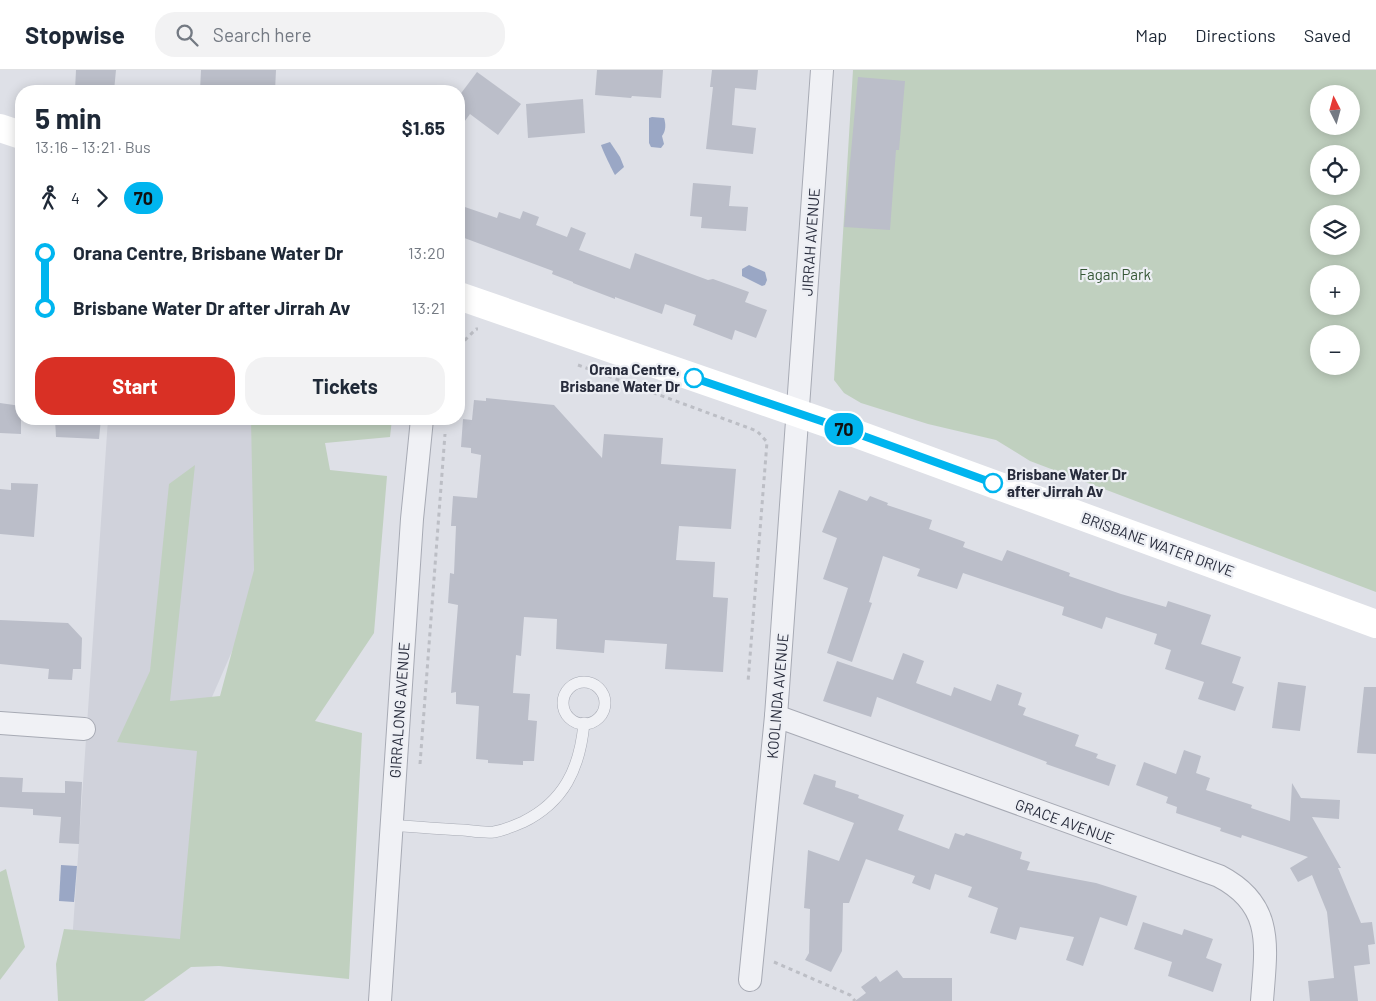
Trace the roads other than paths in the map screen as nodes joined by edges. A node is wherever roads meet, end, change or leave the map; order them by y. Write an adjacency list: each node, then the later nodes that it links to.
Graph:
1 (822, 70): 5 (street, JIRRAH AVENUE)
2 (0, 128): 3 (main road)
3 (15, 133)
4 (465, 298): 5 (main road, BRISBANE WATER DRIVE)
5 (798, 413): 7 (main road, BRISBANE WATER DRIVE); 8 (street, KOOLINDA AVENUE)
6 (421, 425): 12 (street, GIRRALONG AVENUE)
7 (1376, 624)
8 (776, 716): 13 (street, KOOLINDA AVENUE); 15 (street, GRACE AVENUE)
9 (0, 723): 11 (street)
10 (584, 724): 12 (lane)
11 (84, 729)
12 (391, 825): 14 (street, GIRRALONG AVENUE)
13 (750, 980)
14 (380, 1001)
15 (1262, 1001)

